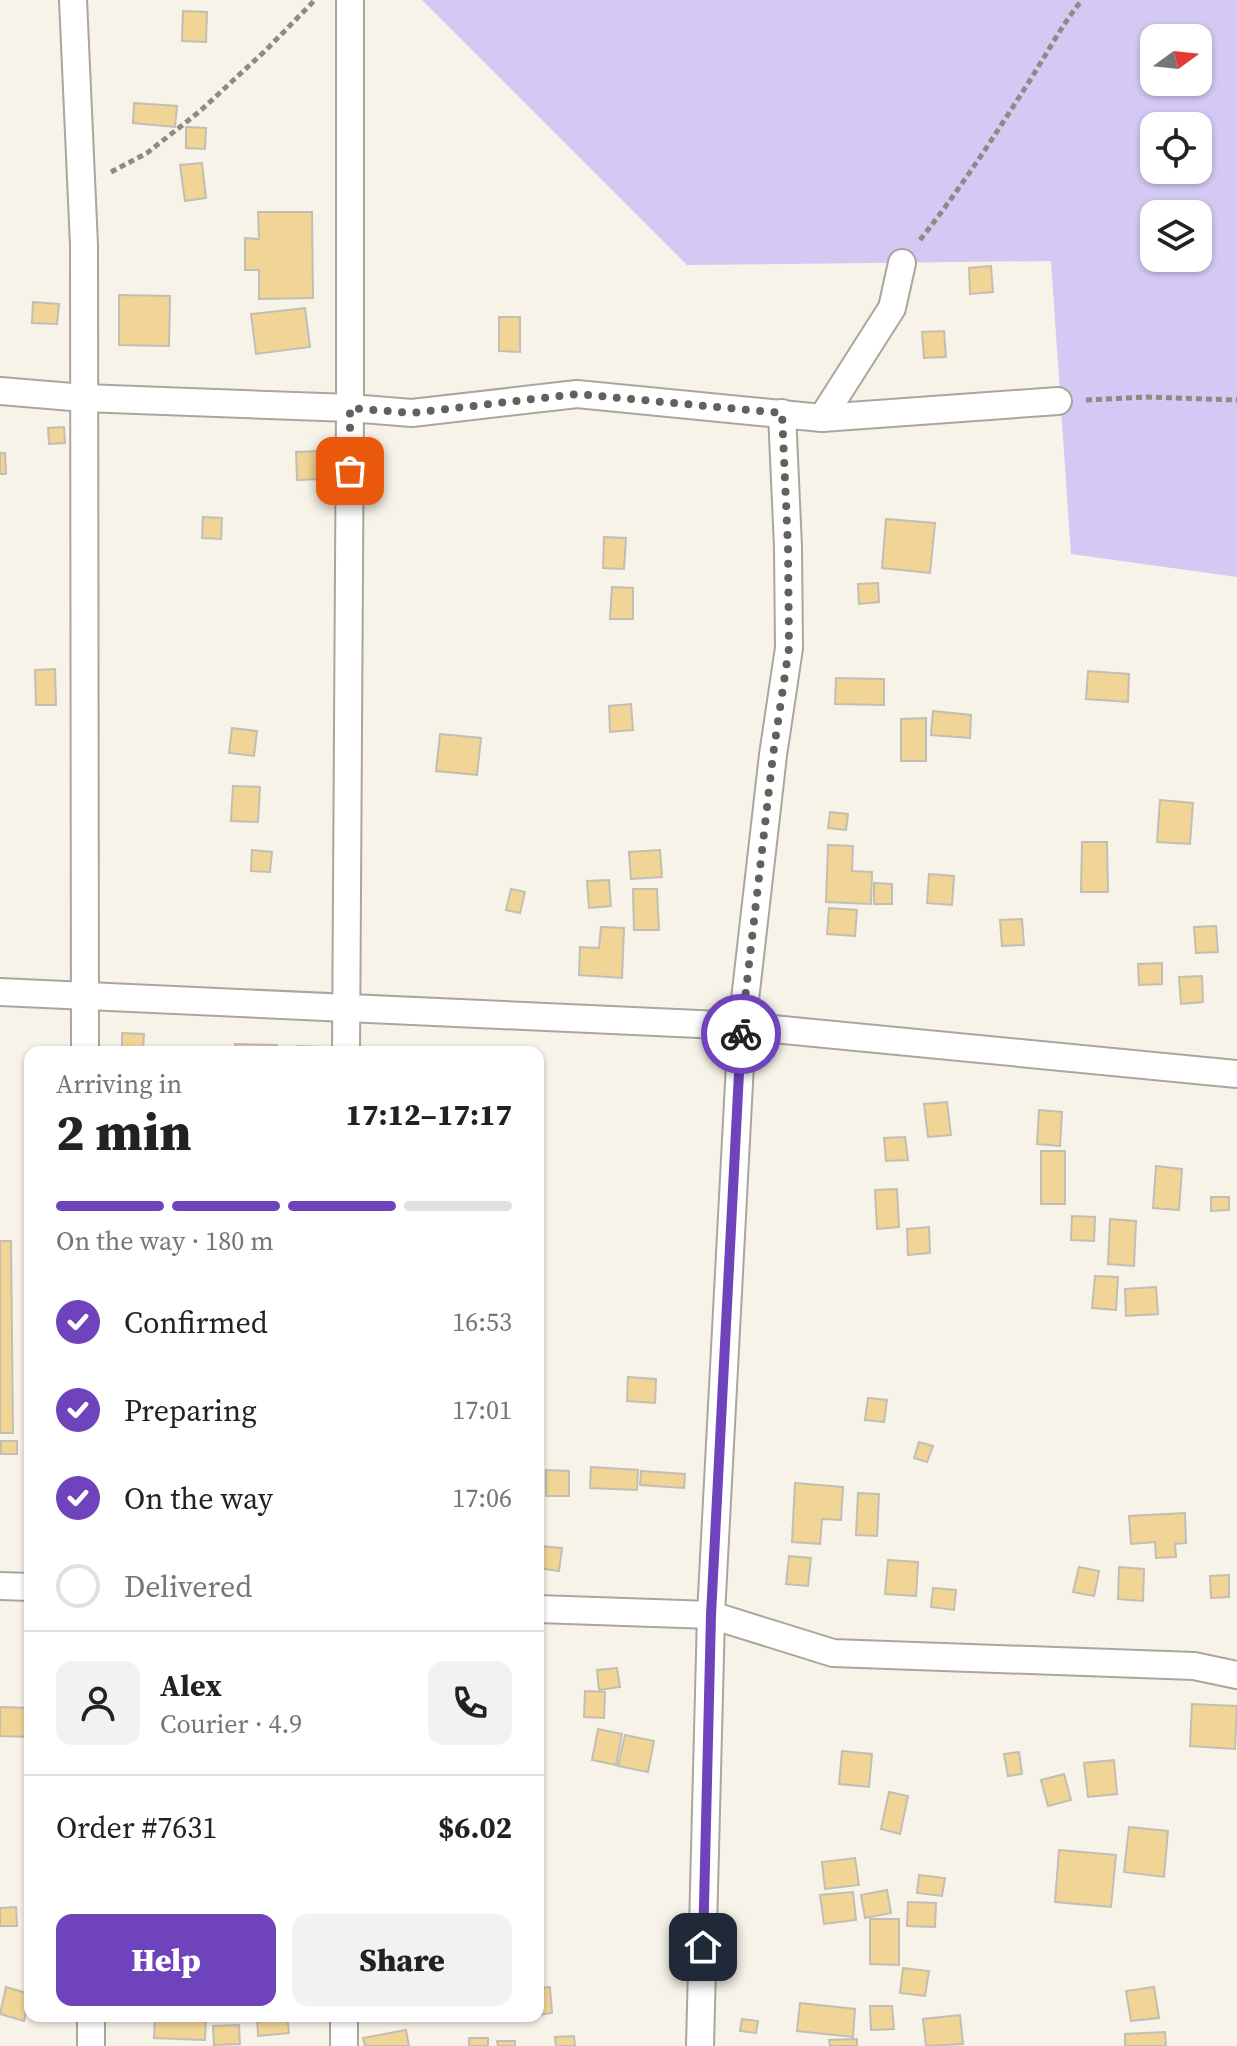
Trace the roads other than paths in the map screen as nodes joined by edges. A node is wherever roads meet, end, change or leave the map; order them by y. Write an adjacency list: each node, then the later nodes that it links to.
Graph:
1 (73, 0): 5 (street)
2 (350, 0): 7 (street)
3 (902, 263): 9 (street)
4 (0, 391): 5 (street)
5 (84, 398): 7 (street); 11 (street)
6 (1058, 401): 9 (street)
7 (350, 408): 8 (street); 12 (street)
8 (782, 413): 9 (street); 13 (street)
9 (822, 418)
10 (0, 992): 11 (street)
11 (84, 995): 12 (street); 14 (street)
12 (347, 1008): 13 (street); 15 (street)
13 (742, 1026): 16 (street); 20 (street)
14 (85, 1046)
15 (346, 1046)
16 (1237, 1074)
17 (0, 1586): 18 (street)
18 (24, 1587)
19 (544, 1609): 20 (street)
20 (711, 1615): 21 (street); 26 (street)
21 (1237, 1675)
22 (91, 2022): 24 (street)
23 (344, 2022): 25 (street)
24 (91, 2046)
25 (344, 2046)
26 (700, 2046)

